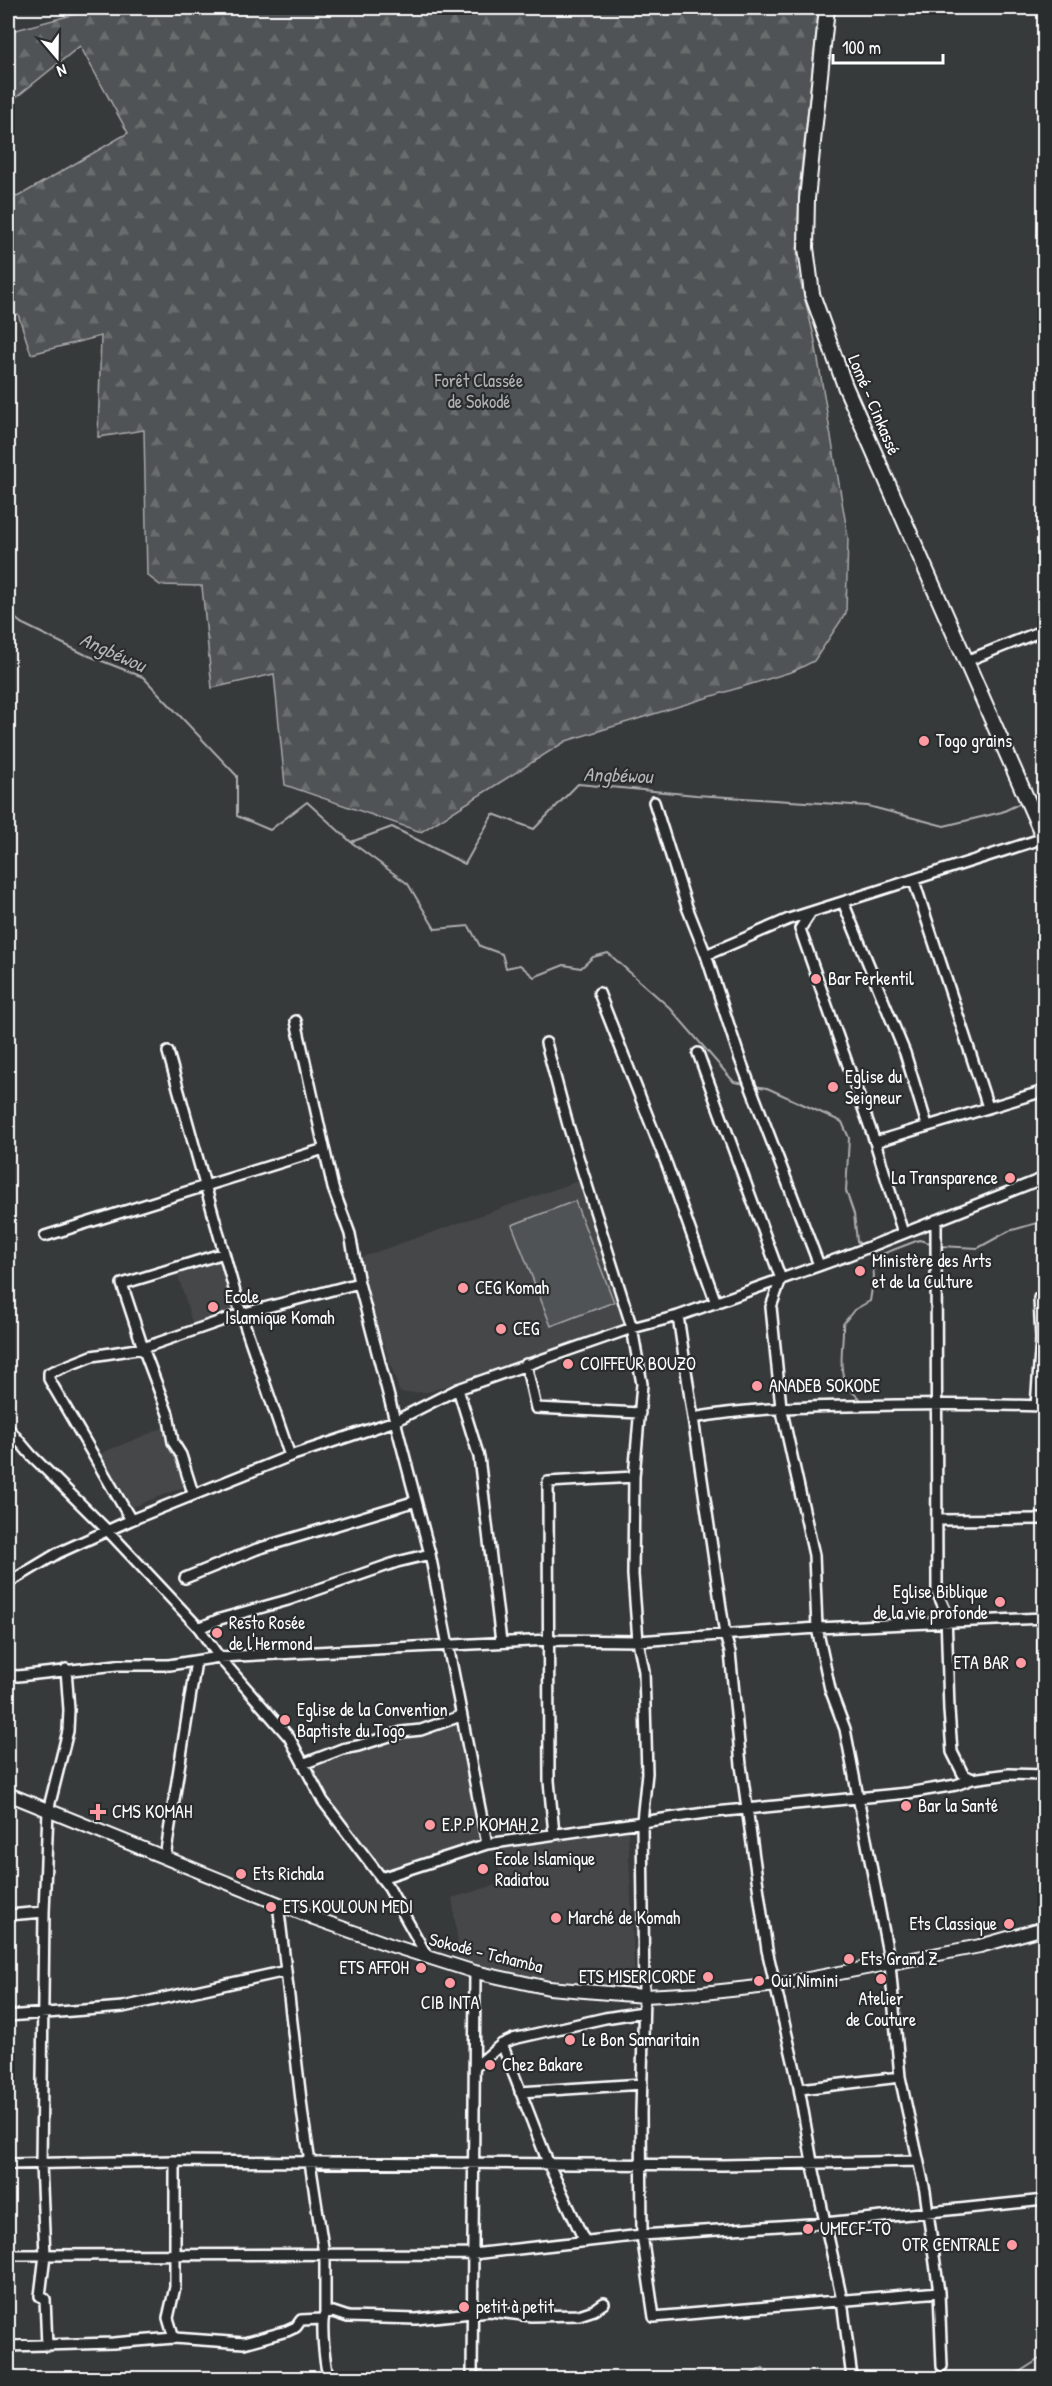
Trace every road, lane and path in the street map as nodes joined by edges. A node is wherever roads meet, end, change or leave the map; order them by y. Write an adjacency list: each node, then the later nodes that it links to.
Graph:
1 (827, 8): 3 (highway, Lomé - Cinkassé)
2 (1044, 630): 3 (street)
3 (966, 661): 5 (highway, Lomé - Cinkassé)
4 (654, 802): 11 (street)
5 (1044, 838): 6 (street)
6 (914, 881): 7 (street); 18 (street)
7 (843, 902): 8 (street); 19 (street)
8 (811, 912): 9 (street); 10 (street)
9 (789, 919): 10 (street); 11 (street)
10 (800, 929): 20 (street)
11 (706, 955): 28 (street)
12 (599, 993): 32 (street)
13 (296, 1021): 21 (street)
14 (546, 1043): 35 (street)
15 (168, 1052): 23 (street)
16 (698, 1053): 29 (street)
17 (1044, 1091): 18 (street)
18 (988, 1107): 19 (street)
19 (927, 1125): 20 (street)
20 (875, 1142): 25 (street)
21 (324, 1149): 23 (street); 30 (street)
22 (1044, 1178): 24 (street)
23 (205, 1186): 26 (street); 27 (street)
24 (936, 1220): 25 (street); 40 (street)
25 (903, 1233): 28 (street)
26 (45, 1236)
27 (224, 1253): 33 (street); 37 (street)
28 (819, 1265): 29 (street)
29 (781, 1279): 32 (street); 42 (street)
30 (359, 1284): 33 (street); 45 (street)
31 (1039, 1298): 36 (street)
32 (716, 1303): 34 (street)
33 (241, 1314): 37 (street); 47 (street)
34 (678, 1316): 35 (street); 44 (street)
35 (632, 1328): 38 (street); 43 (street)
36 (1043, 1339): 41 (street)
37 (142, 1348): 49 (street); 52 (street)
38 (526, 1364): 39 (street); 43 (street)
39 (458, 1389): 45 (street); 65 (street)
40 (937, 1403): 41 (street); 42 (street); 53 (street)
41 (1040, 1406)
42 (781, 1407): 44 (street); 61 (street)
43 (640, 1413): 48 (street)
44 (693, 1418): 62 (street)
45 (395, 1421): 47 (street); 50 (street)
46 (8, 1428): 54 (street)
47 (290, 1456): 49 (street)
48 (634, 1477): 63 (street); 64 (street)
49 (193, 1493): 52 (street)
50 (416, 1501): 55 (street); 56 (street)
51 (1044, 1519): 53 (street)
52 (131, 1520): 54 (street)
53 (937, 1520): 59 (street)
54 (108, 1531): 57 (street); 60 (street)
55 (430, 1554): 60 (street); 66 (street)
56 (185, 1578)
57 (8, 1583)
58 (1044, 1618): 59 (street); 71 (street)
59 (946, 1622): 61 (street); 75 (street)
60 (198, 1628): 67 (street)
61 (817, 1628): 62 (street); 77 (street)
62 (724, 1635): 64 (street); 78 (street)
63 (549, 1640): 64 (street); 65 (street); 81 (street)
64 (638, 1641): 80 (street)
65 (501, 1642): 66 (street)
66 (449, 1644): 67 (street); 72 (street)
67 (219, 1657): 68 (street); 73 (street)
68 (196, 1661): 69 (street); 83 (street)
69 (66, 1669): 70 (street); 79 (street)
70 (8, 1675)
71 (1044, 1692)
72 (461, 1716): 73 (street); 82 (street)
73 (303, 1764): 84 (street)
74 (1044, 1775): 75 (street)
75 (972, 1779): 77 (street)
76 (8, 1794): 79 (main road, Sokodé - Tchamba)
77 (858, 1797): 78 (street); 92 (street)
78 (747, 1809): 80 (street); 95 (street)
79 (48, 1811): 83 (main road, Sokodé - Tchamba); 86 (street)
80 (642, 1821): 81 (street); 96 (street)
81 (554, 1834): 82 (street)
82 (487, 1844): 84 (street)
83 (165, 1857): 85 (main road, Sokodé - Tchamba)
84 (381, 1878): 91 (street)
85 (278, 1902): 91 (main road, Sokodé - Tchamba); 93 (street)
86 (44, 1912): 87 (street); 98 (street)
87 (8, 1915)
88 (1044, 1928): 90 (main road, Sokodé - Tchamba)
89 (1044, 1936): 90 (main road, Sokodé - Tchamba)
90 (981, 1946): 92 (main road, Sokodé - Tchamba)
91 (428, 1958): 94 (main road, Sokodé - Tchamba)
92 (890, 1964): 95 (main road, Sokodé - Tchamba); 102 (street)
93 (286, 1971): 98 (street); 109 (street)
94 (475, 1972): 96 (main road, Sokodé - Tchamba); 101 (street)
95 (777, 1985): 96 (main road, Sokodé - Tchamba); 104 (street)
96 (644, 1996): 97 (street)
97 (643, 2012): 100 (street); 103 (street)
98 (43, 2014): 99 (street); 112 (street)
99 (8, 2016)
100 (502, 2044): 101 (street); 105 (street)
101 (475, 2067): 113 (street)
102 (900, 2077): 104 (street); 107 (street)
103 (642, 2084): 105 (street); 110 (street)
104 (800, 2089): 108 (street)
105 (520, 2091): 114 (street)
106 (175, 2161): 109 (street); 112 (street); 121 (street)
107 (918, 2161): 108 (street); 116 (street)
108 (812, 2162): 110 (street); 117 (street)
109 (310, 2163): 113 (street); 122 (street)
110 (642, 2163): 114 (street); 118 (street)
111 (8, 2164): 112 (street)
112 (41, 2164): 124 (street)
113 (475, 2164): 114 (street); 120 (street)
114 (549, 2165): 119 (street)
115 (1044, 2200): 116 (street)
116 (928, 2211): 117 (street); 125 (street)
117 (825, 2223): 118 (street); 126 (street)
118 (642, 2235): 119 (street); 126 (street)
119 (585, 2241): 120 (street)
120 (473, 2253): 122 (street); 128 (street)
121 (176, 2254): 122 (street); 124 (street); 130 (street)
122 (323, 2254): 129 (street)
123 (8, 2255): 124 (street)
124 (45, 2255): 132 (street)
125 (939, 2292): 126 (street); 133 (street)
126 (842, 2300): 136 (street)
127 (604, 2303): 128 (street)
128 (472, 2313): 129 (street); 135 (street)
129 (323, 2316): 130 (street); 134 (street)
130 (174, 2338): 132 (street)
131 (8, 2346): 132 (street)
132 (47, 2346)
133 (942, 2366)
134 (329, 2379)
135 (472, 2379)
136 (852, 2379)

